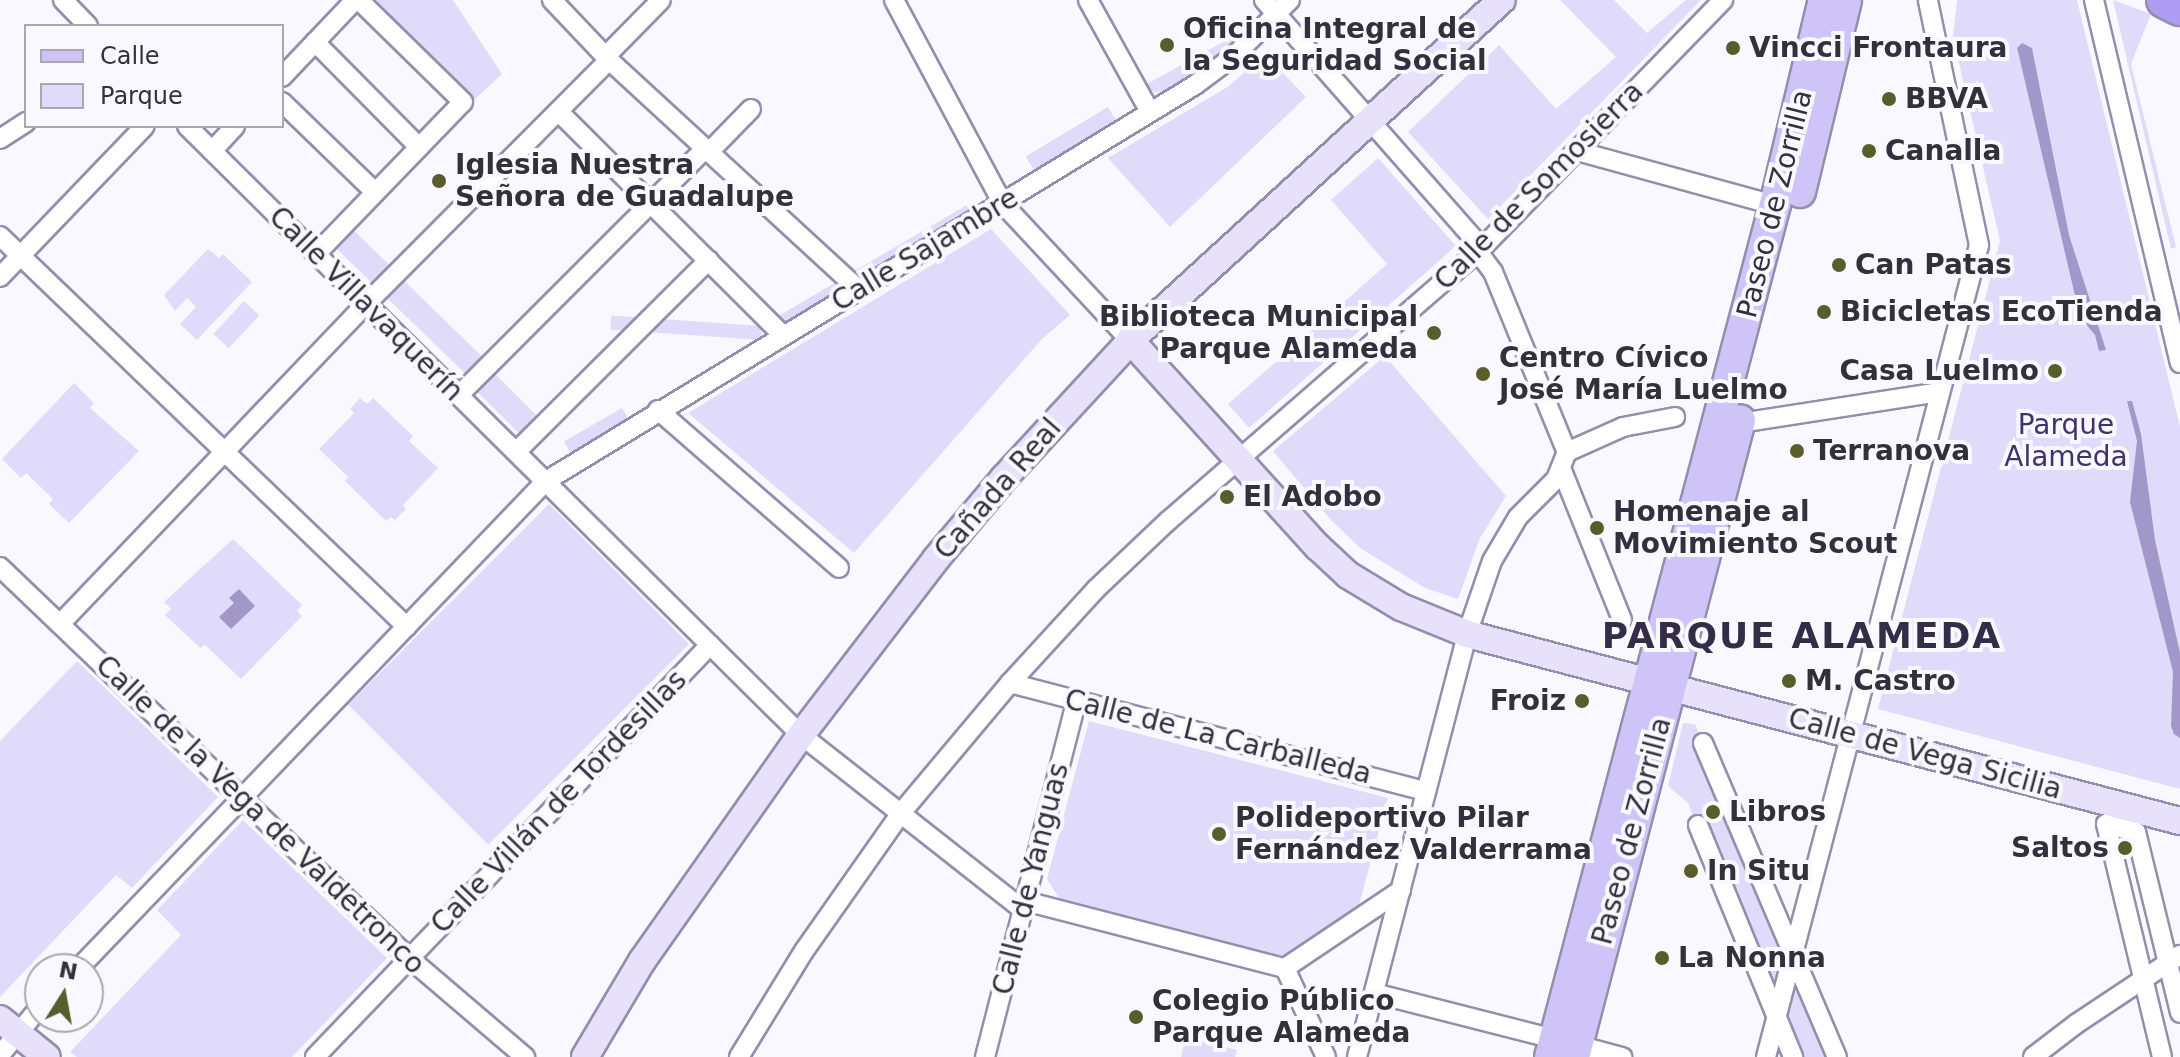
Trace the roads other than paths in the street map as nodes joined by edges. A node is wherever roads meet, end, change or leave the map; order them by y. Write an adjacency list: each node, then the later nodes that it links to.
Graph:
1 (63, 0): 17 (street)
2 (357, 0): 18 (street); 31 (street)
3 (552, 0): 19 (street)
4 (661, 0): 19 (street)
5 (894, 0): 37 (street)
6 (1088, 0): 23 (street)
7 (1290, 0): 15 (street, Calle Sajambre)
8 (1502, 0): 26 (street, Cañada Real)
9 (1723, 0): 34 (street, Calle de Somosierra)
10 (1824, 0): 38 (main road, Paseo de Zorrilla)
11 (1846, 0): 69 (main road, Paseo de Zorrilla)
12 (1928, 0): 51 (street)
13 (2094, 0): 47 (street)
14 (2164, 0): 16 (highway)
15 (1269, 7): 23 (street, Calle Sajambre); 26 (street)
16 (2180, 8)
17 (86, 24)
18 (315, 42): 20 (street); 31 (street)
19 (608, 58): 24 (street); 32 (street)
20 (284, 75)
21 (284, 104): 35 (street)
22 (751, 109): 32 (street)
23 (1149, 110): 37 (street, Calle Sajambre)
24 (559, 112): 36 (street); 46 (street)
25 (24, 123): 30 (street)
26 (1370, 124): 40 (street); 49 (street, Cañada Real)
27 (143, 128): 42 (street)
28 (189, 128): 33 (street, Calle Villavaquerín)
29 (233, 128): 33 (street)
30 (0, 139)
31 (419, 147): 35 (street)
32 (707, 150): 36 (street); 45 (street)
33 (212, 151): 41 (street, Calle Villavaquerín)
34 (1577, 151): 38 (street); 40 (street, Calle de Somosierra)
35 (375, 192): 41 (street)
36 (652, 203): 43 (street); 52 (street)
37 (1003, 204): 45 (street, Calle Sajambre); 49 (street)
38 (1775, 205): 69 (main road, Paseo de Zorrilla)
39 (0, 236): 42 (street)
40 (1480, 250): 58 (street, Calle de Somosierra); 59 (street)
41 (316, 254): 46 (street, Calle Villavaquerín)
42 (20, 257): 44 (street); 56 (street)
43 (709, 260): 48 (street); 57 (street)
44 (0, 277)
45 (859, 290): 48 (street, Calle Sajambre)
46 (366, 304): 52 (street, Calle Villavaquerín); 56 (street)
47 (2176, 333): 50 (street)
48 (783, 335): 53 (street, Calle Sajambre)
49 (1130, 340): 58 (street, Calle de Vega Sicilia); 72 (street, Cañada Real)
50 (2180, 363)
51 (1940, 392): 55 (street); 71 (street)
52 (459, 395): 57 (street, Calle Villavaquerín)
53 (658, 410): 60 (street, Calle Sajambre); 62 (street)
54 (1675, 417): 59 (street)
55 (1753, 421)
56 (225, 451): 64 (street); 65 (street)
57 (516, 452): 60 (street, Calle Villavaquerín)
58 (1238, 459): 66 (street, Calle de Vega Sicilia); 68 (street, Calle de Somosierra)
59 (1561, 466): 63 (street); 66 (street)
60 (546, 481): 65 (street, Calle Sajambre); 67 (street, Calle Villavaquerín)
61 (0, 567): 64 (street, Calle de la Vega de Valdetronco)
62 (839, 568)
63 (1622, 620)
64 (60, 624): 75 (street, Calle de la Vega de Valdetronco)
65 (407, 627): 75 (street, Calle Sajambre)
66 (1467, 634): 69 (street, Calle de Vega Sicilia); 74 (street)
67 (710, 645): 72 (street, Calle Villavaquerín); 83 (street, Calle Villán de Tordesillas)
68 (1010, 683): 70 (street, Calle de La Carballeda); 76 (street, Calle de Somosierra)
69 (1660, 683): 71 (street, Calle de Vega Sicilia); 91 (main road, Paseo de Zorrilla)
70 (1076, 702): 74 (street, Calle de La Carballeda); 80 (street, Calle de Yanguas)
71 (1853, 734): 77 (street, Calle de Vega Sicilia); 82 (street)
72 (801, 735): 76 (street, Calle Villavaquerín); 96 (street, Cañada Real)
73 (1703, 743): 82 (street)
74 (1426, 791): 79 (street)
75 (242, 801): 81 (street, Calle Sajambre); 83 (street, Calle de la Vega de Valdetronco)
76 (901, 813): 80 (street, Calle Villavaquerín); 97 (street, Calle de Somosierra)
77 (2180, 821)
78 (1698, 825): 89 (street)
79 (1401, 890): 85 (street); 87 (street)
80 (1024, 906): 85 (street); 98 (street, Calle de Yanguas)
81 (94, 953)
82 (1793, 957): 89 (street); 104 (street)
83 (409, 958): 94 (street, Calle Villán de Tordesillas); 95 (street, Calle de la Vega de Valdetronco)
84 (2174, 958): 86 (street); 86 (street); 88 (street)
85 (1285, 968): 99 (street)
86 (2143, 978): 105 (street); 106 (street)
87 (1374, 993): 91 (street); 100 (street)
88 (2180, 1013)
89 (1777, 1018): 102 (street); 103 (street)
90 (9, 1026): 92 (street); 93 (street)
91 (1564, 1050): 101 (street)
92 (0, 1055)
93 (47, 1057)
94 (315, 1057)
95 (525, 1057)
96 (585, 1057)
97 (739, 1057)
98 (985, 1057)
99 (1326, 1057)
100 (1357, 1057)
101 (1622, 1057)
102 (1766, 1057)
103 (1793, 1057)
104 (1837, 1057)
105 (2033, 1057)
106 (2162, 1057)

